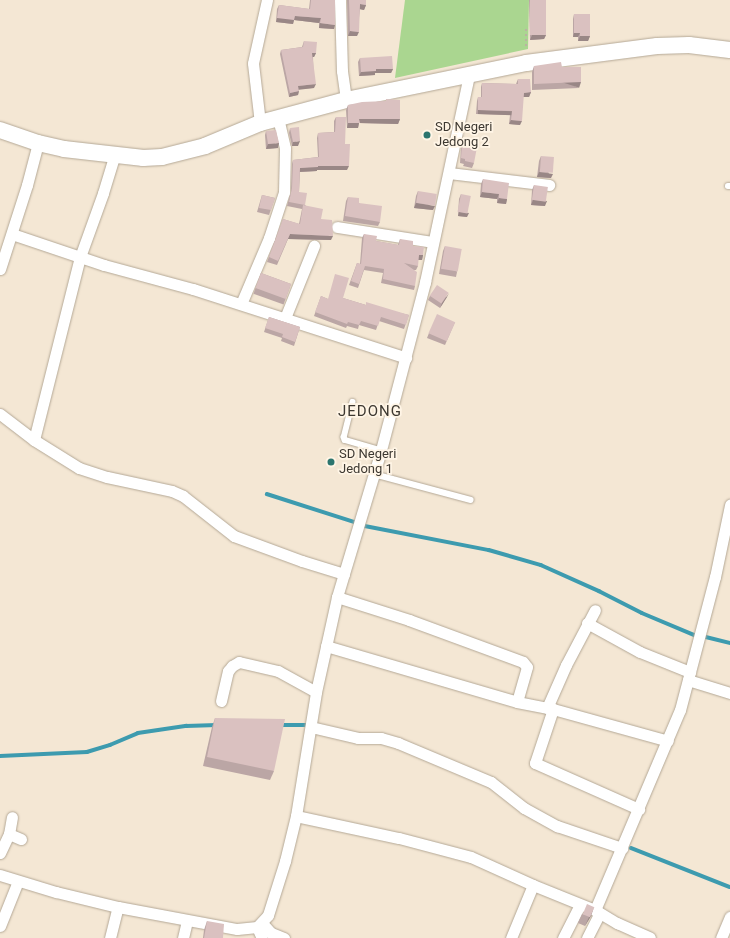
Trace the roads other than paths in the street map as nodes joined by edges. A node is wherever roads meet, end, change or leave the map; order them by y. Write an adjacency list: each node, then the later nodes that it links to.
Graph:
1 (266, 0): 7 (street)
2 (340, 0): 5 (street)
3 (730, 50): 4 (street)
4 (469, 75): 5 (street); 11 (street)
5 (346, 100): 6 (street)
6 (278, 118): 7 (street); 19 (street)
7 (260, 123): 10 (street)
8 (0, 130): 9 (street)
9 (38, 143): 10 (street); 14 (street)
10 (114, 156): 17 (street)
11 (449, 173): 12 (street); 15 (street)
12 (549, 185)
13 (337, 227): 15 (street)
14 (12, 234): 17 (street); 18 (street)
15 (433, 242): 21 (street)
16 (314, 246): 20 (street)
17 (80, 257): 19 (street); 24 (street)
18 (0, 269)
19 (241, 304): 20 (street)
20 (285, 318): 21 (street)
21 (406, 358): 25 (street)
22 (353, 402): 25 (lane)
23 (0, 414): 24 (street)
24 (34, 440): 29 (street)
25 (381, 450): 26 (street)
26 (374, 474): 27 (lane); 29 (street)
27 (471, 500)
28 (730, 505): 34 (street)
29 (344, 574): 30 (street)
30 (337, 597): 33 (street); 38 (street)
31 (595, 610): 32 (street)
32 (587, 623): 34 (street); 39 (street)
33 (326, 646): 35 (street); 38 (street)
34 (689, 676): 36 (street); 41 (street)
35 (316, 692): 37 (street); 40 (street)
36 (730, 692)
37 (220, 701)
38 (517, 702): 39 (street)
39 (550, 709): 41 (street); 42 (street)
40 (311, 727): 43 (street); 47 (street)
41 (668, 742): 42 (street)
42 (639, 809): 47 (street)
43 (296, 816): 51 (street); 57 (street)
44 (12, 817): 45 (street)
45 (9, 834): 46 (street); 48 (street)
46 (21, 839)
47 (622, 848): 54 (street)
48 (0, 853)
49 (0, 874): 50 (street)
50 (18, 881): 53 (street); 58 (street)
51 (533, 885): 52 (street); 63 (street)
52 (580, 905): 54 (street); 64 (street)
53 (118, 907): 56 (street); 59 (street)
54 (597, 912): 65 (street); 66 (street)
55 (730, 917): 67 (street)
56 (187, 920): 57 (street); 60 (street)
57 (260, 925): 61 (street); 62 (street)
58 (0, 926)
59 (110, 938)
60 (183, 938)
61 (262, 938)
62 (284, 938)
63 (511, 938)
64 (563, 938)
65 (587, 938)
66 (650, 938)
67 (721, 938)

